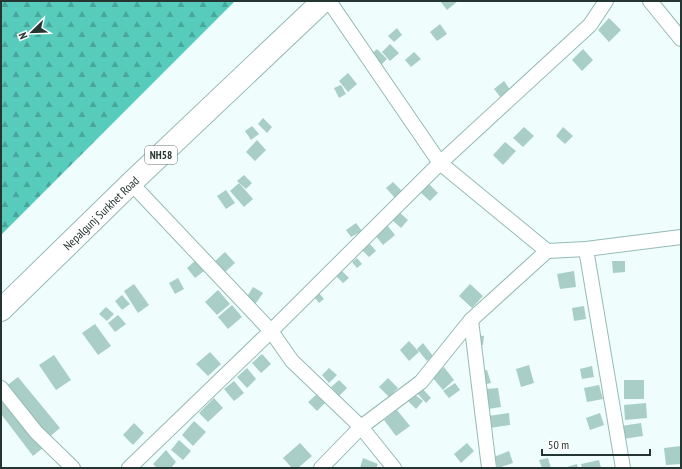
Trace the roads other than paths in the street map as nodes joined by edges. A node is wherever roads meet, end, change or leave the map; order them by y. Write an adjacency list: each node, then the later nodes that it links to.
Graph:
1 (323, 1): 7 (main road, Nepalgunj Surkhet Road / NH58)
2 (329, 1): 6 (street)
3 (606, 1): 6 (street)
4 (650, 1): 5 (street)
5 (681, 39)
6 (440, 163): 10 (street); 13 (street)
7 (131, 184): 11 (main road, Nepalgunj Surkhet Road / NH58); 13 (street)
8 (681, 237): 9 (street)
9 (586, 249): 10 (street); 21 (street)
10 (547, 251): 12 (street)
11 (1, 310)
12 (470, 320): 15 (street); 20 (street)
13 (271, 331): 15 (street); 17 (street)
14 (1, 388): 16 (street)
15 (361, 427): 18 (street); 19 (street)
16 (73, 468)
17 (129, 468)
18 (321, 468)
19 (394, 468)
20 (489, 468)
21 (623, 468)

